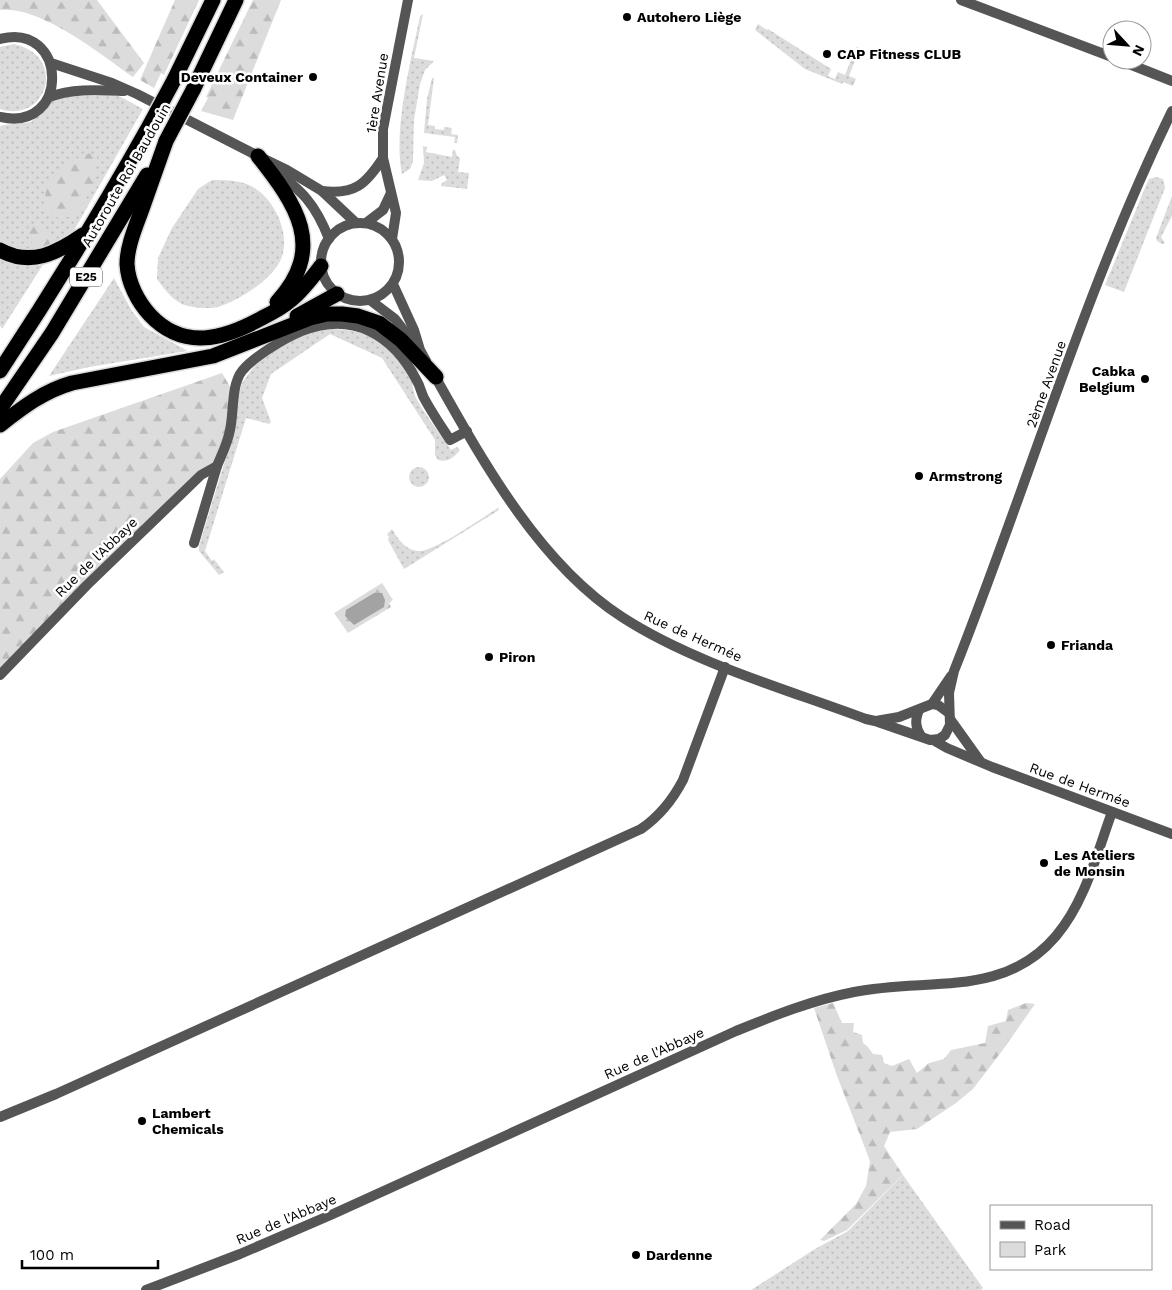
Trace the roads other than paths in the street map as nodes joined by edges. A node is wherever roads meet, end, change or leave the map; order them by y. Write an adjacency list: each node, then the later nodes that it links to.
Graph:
1 (213, 0): 20 (highway, Autoroute Roi Baudouin / E25, bridge)
2 (236, 0): 14 (highway, Autoroute Roi Baudouin / E25, bridge)
3 (408, 0): 16 (street, 1ère Avenue)
4 (961, 0): 6 (street)
5 (0, 39): 7 (street)
6 (1102, 53)
7 (51, 63): 10 (street); 11 (street)
8 (1145, 70): 9 (street)
9 (1172, 81)
10 (130, 91): 11 (street); 15 (street)
11 (49, 97): 13 (street)
12 (1172, 111): 39 (street, 2ème Avenue)
13 (1, 117)
14 (166, 141): 28 (highway); 33 (highway, Autoroute Roi Baudouin / E25)
15 (258, 156): 18 (street); 21 (street); 28 (highway)
16 (383, 158): 17 (street, 1ère Avenue); 18 (street)
17 (392, 191): 19 (street); 22 (street, 1ère Avenue)
18 (322, 192): 19 (street)
19 (361, 223): 21 (street); 22 (street)
20 (90, 230): 23 (highway); 31 (highway, Autoroute Roi Baudouin / E25)
21 (329, 239): 24 (street)
22 (392, 239): 25 (street)
23 (0, 250)
24 (321, 266): 26 (street); 28 (highway)
25 (393, 284): 27 (street); 30 (street, Rue de Hermée)
26 (337, 294): 27 (street); 29 (highway)
27 (370, 300): 30 (street, Rue de Hermée)
28 (254, 322)
29 (252, 341): 32 (highway); 34 (highway)
30 (420, 350): 32 (street, Rue de Hermée)
31 (0, 371)
32 (436, 377): 35 (street, Rue de Hermée)
33 (0, 409)
34 (0, 424)
35 (467, 431): 36 (street); 38 (street, Rue de Hermée)
36 (217, 466): 37 (street); 40 (street, Rue de l'Abbaye)
37 (194, 543)
38 (725, 667): 44 (street, Rue de Hermée); 50 (street)
39 (954, 671): 41 (street, 2ème Avenue); 43 (street, 2ème Avenue)
40 (0, 675)
41 (932, 704): 42 (street, Rue de Hermée); 43 (street)
42 (919, 710): 44 (street, Rue de Hermée); 45 (street)
43 (950, 716): 46 (street); 47 (street)
44 (875, 721): 45 (street, Rue de Hermée)
45 (921, 736): 46 (street, Rue de Hermée)
46 (933, 740): 47 (street, Rue de Hermée)
47 (980, 761): 48 (street, Rue de Hermée)
48 (1112, 812): 49 (street, Rue de Hermée); 51 (street, Rue de l'Abbaye)
49 (1172, 834)
50 (0, 1117)
51 (146, 1290)

